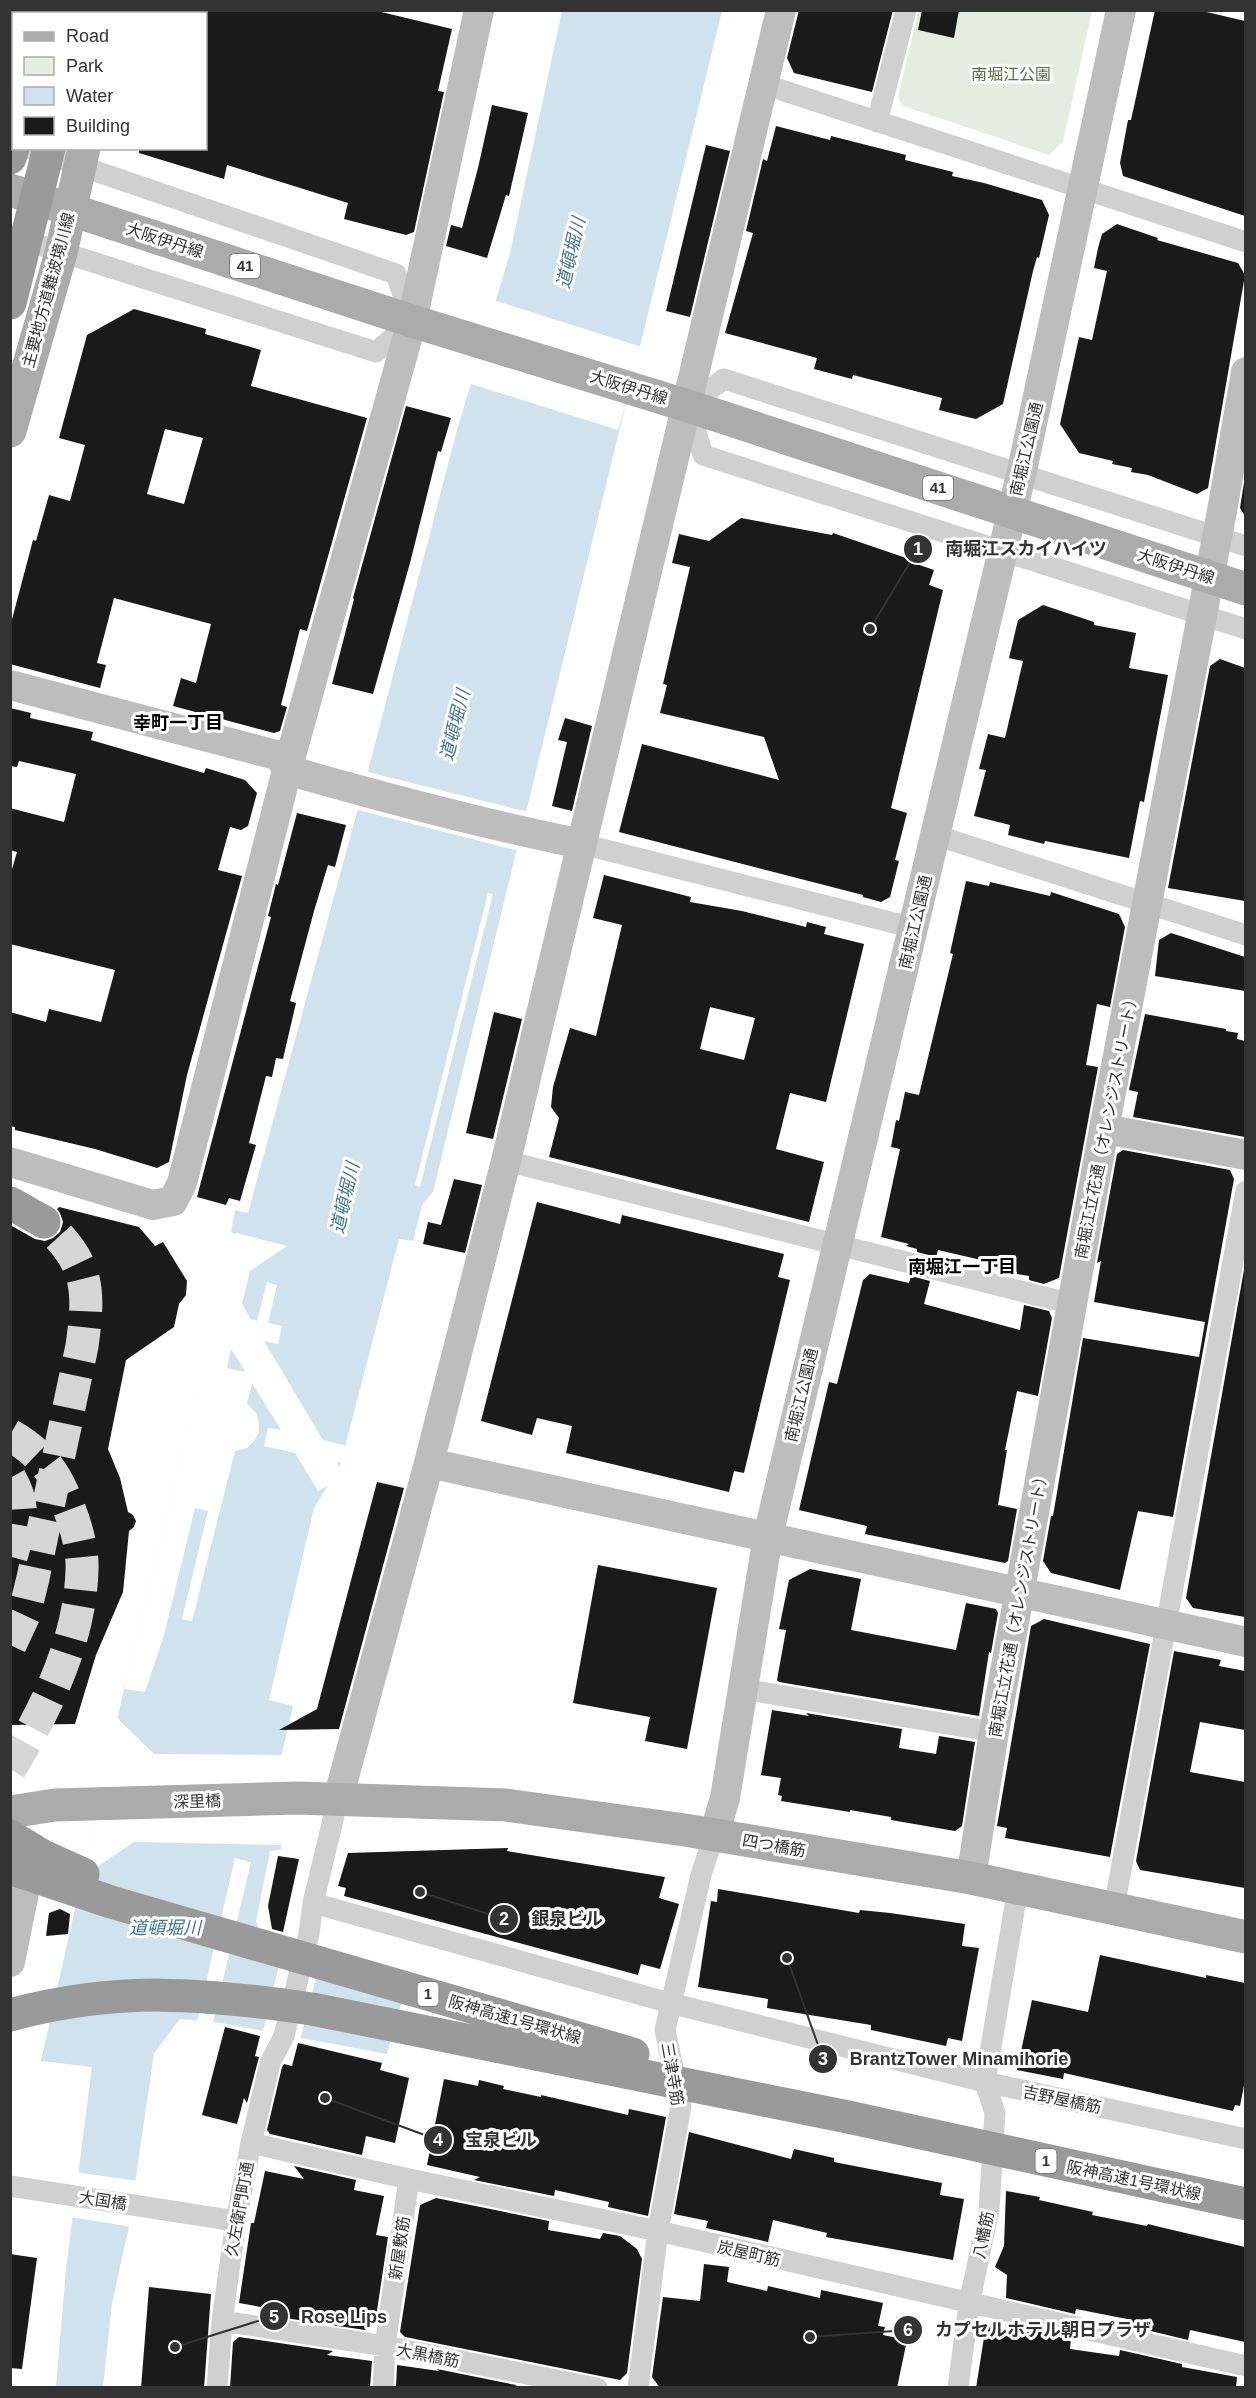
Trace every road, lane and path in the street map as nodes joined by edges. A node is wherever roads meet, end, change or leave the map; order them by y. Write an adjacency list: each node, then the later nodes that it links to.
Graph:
1 (479, 10): 19 (street)
2 (781, 10): 5 (street)
3 (906, 10): 6 (street)
4 (1121, 10): 12 (street, 南堀江公園通)
5 (763, 84): 6 (street); 21 (street)
6 (877, 122): 12 (street)
7 (12, 144): 10 (highway)
8 (39, 150): 11 (street)
9 (48, 150): 18 (highway, bridge)
10 (10, 158)
11 (82, 158): 14 (main road, 主要地方道難波境川線); 19 (street)
12 (1082, 188): 16 (street); 23 (street, 南堀江公園通)
13 (10, 189): 14 (main road, 大阪伊丹線 / 41)
14 (70, 210): 17 (main road, 主要地方道難波境川線); 19 (main road, 大阪伊丹線 / 41)
15 (10, 236): 17 (street)
16 (1245, 242)
17 (61, 253): 19 (street); 22 (main road, 主要地方道難波境川線)
18 (10, 303)
19 (412, 321): 21 (main road, 大阪伊丹線 / 41); 33 (street)
20 (1245, 372): 25 (street, 南堀江立花通（オレンジストリート）)
21 (688, 406): 23 (street); 24 (main road, 大阪伊丹線 / 41); 27 (street); 35 (street)
22 (10, 431)
23 (1021, 475): 24 (street, 南堀江公園通); 25 (street)
24 (1012, 512): 27 (street, 南堀江公園通); 28 (main road, 大阪伊丹線 / 41)
25 (1217, 537): 26 (street); 28 (street, 南堀江立花通（オレンジストリート）)
26 (1245, 546)
27 (1002, 550): 30 (street); 34 (street, 南堀江公園通)
28 (1209, 577): 29 (main road, 大阪伊丹線 / 41); 30 (street, 南堀江立花通（オレンジストリート）)
29 (1245, 589)
30 (1202, 614): 31 (street); 36 (street, 南堀江立花通（オレンジストリート）)
31 (1245, 629)
32 (10, 685): 33 (street)
33 (287, 770): 35 (street); 42 (street)
34 (935, 835): 36 (street); 37 (street, 南堀江公園通)
35 (582, 844): 37 (street); 41 (street)
36 (1147, 905): 38 (street); 39 (street, 南堀江立花通（オレンジストリート）)
37 (914, 928): 46 (street, 南堀江公園通)
38 (1245, 935)
39 (1104, 1129): 40 (street); 47 (street, 南堀江立花通（オレンジストリート）)
40 (1245, 1155)
41 (506, 1161): 46 (street); 48 (street)
42 (10, 1162)
43 (1245, 1191): 51 (street)
44 (10, 1203): 45 (highway)
45 (44, 1222)
46 (836, 1245): 47 (street); 49 (street, 南堀江公園通)
47 (1072, 1304): 50 (street, 南堀江立花通（オレンジストリート）)
48 (429, 1463): 49 (street); 56 (street)
49 (768, 1536): 50 (street); 53 (street, 南堀江公園通)
50 (1020, 1593): 51 (street); 54 (street, 南堀江立花通（オレンジストリート）)
51 (1167, 1624): 52 (street); 63 (street)
52 (1245, 1642)
53 (743, 1689): 54 (street); 58 (street, 南堀江公園通)
54 (994, 1732): 60 (street, 南堀江立花通（オレンジストリート）)
55 (297, 1798): 56 (main road, 四つ橋筋); 57 (main road, 深里橋)
56 (338, 1799): 58 (main road, 四つ橋筋); 62 (street, 久左衛門町通)
57 (14, 1819): 65 (highway, bridge); 66 (street)
58 (714, 1834): 60 (main road, 四つ橋筋); 67 (street, 三津寺筋)
59 (10, 1868): 65 (highway, 阪神高速1号環状線 / 1, bridge)
60 (971, 1878): 61 (main road, 四つ橋筋)
61 (1018, 1888): 63 (main road, 四つ橋筋); 69 (street)
62 (313, 1903): 67 (street, 吉野屋橋筋); 72 (street, 久左衛門町通, bridge)
63 (1114, 1908): 64 (main road, 四つ橋筋)
64 (1245, 1937)
65 (252, 1944): 70 (highway, 阪神高速1号環状線 / 1, bridge)
66 (10, 1962)
67 (670, 2003): 69 (street, 吉野屋橋筋); 77 (street, 三津寺筋)
68 (10, 2014): 70 (highway, 阪神高速1号環状線 / 1, bridge)
69 (985, 2082): 71 (street, 吉野屋橋筋); 78 (street, 八幡筋)
70 (848, 2117): 75 (highway, 阪神高速1号環状線 / 1, bridge)
71 (1245, 2139)
72 (251, 2143): 73 (street, 炭屋町筋); 76 (street, 久左衛門町通)
73 (408, 2179): 77 (street, 炭屋町筋); 80 (street, 新屋敷筋)
74 (16, 2187): 76 (street, 大国橋)
75 (1245, 2204)
76 (236, 2221): 79 (street, 久左衛門町通)
77 (658, 2231): 78 (street, 炭屋町筋); 85 (street, 三津寺筋)
78 (969, 2304): 81 (street, 炭屋町筋); 86 (street, 八幡筋)
79 (222, 2321): 80 (street, 大黒橋筋); 82 (street, 久左衛門町通)
80 (386, 2346): 83 (street, 新屋敷筋); 84 (street, 大黒橋筋)
81 (1245, 2366)
82 (218, 2388)
83 (383, 2388)
84 (597, 2388)
85 (638, 2388)
86 (958, 2388)

